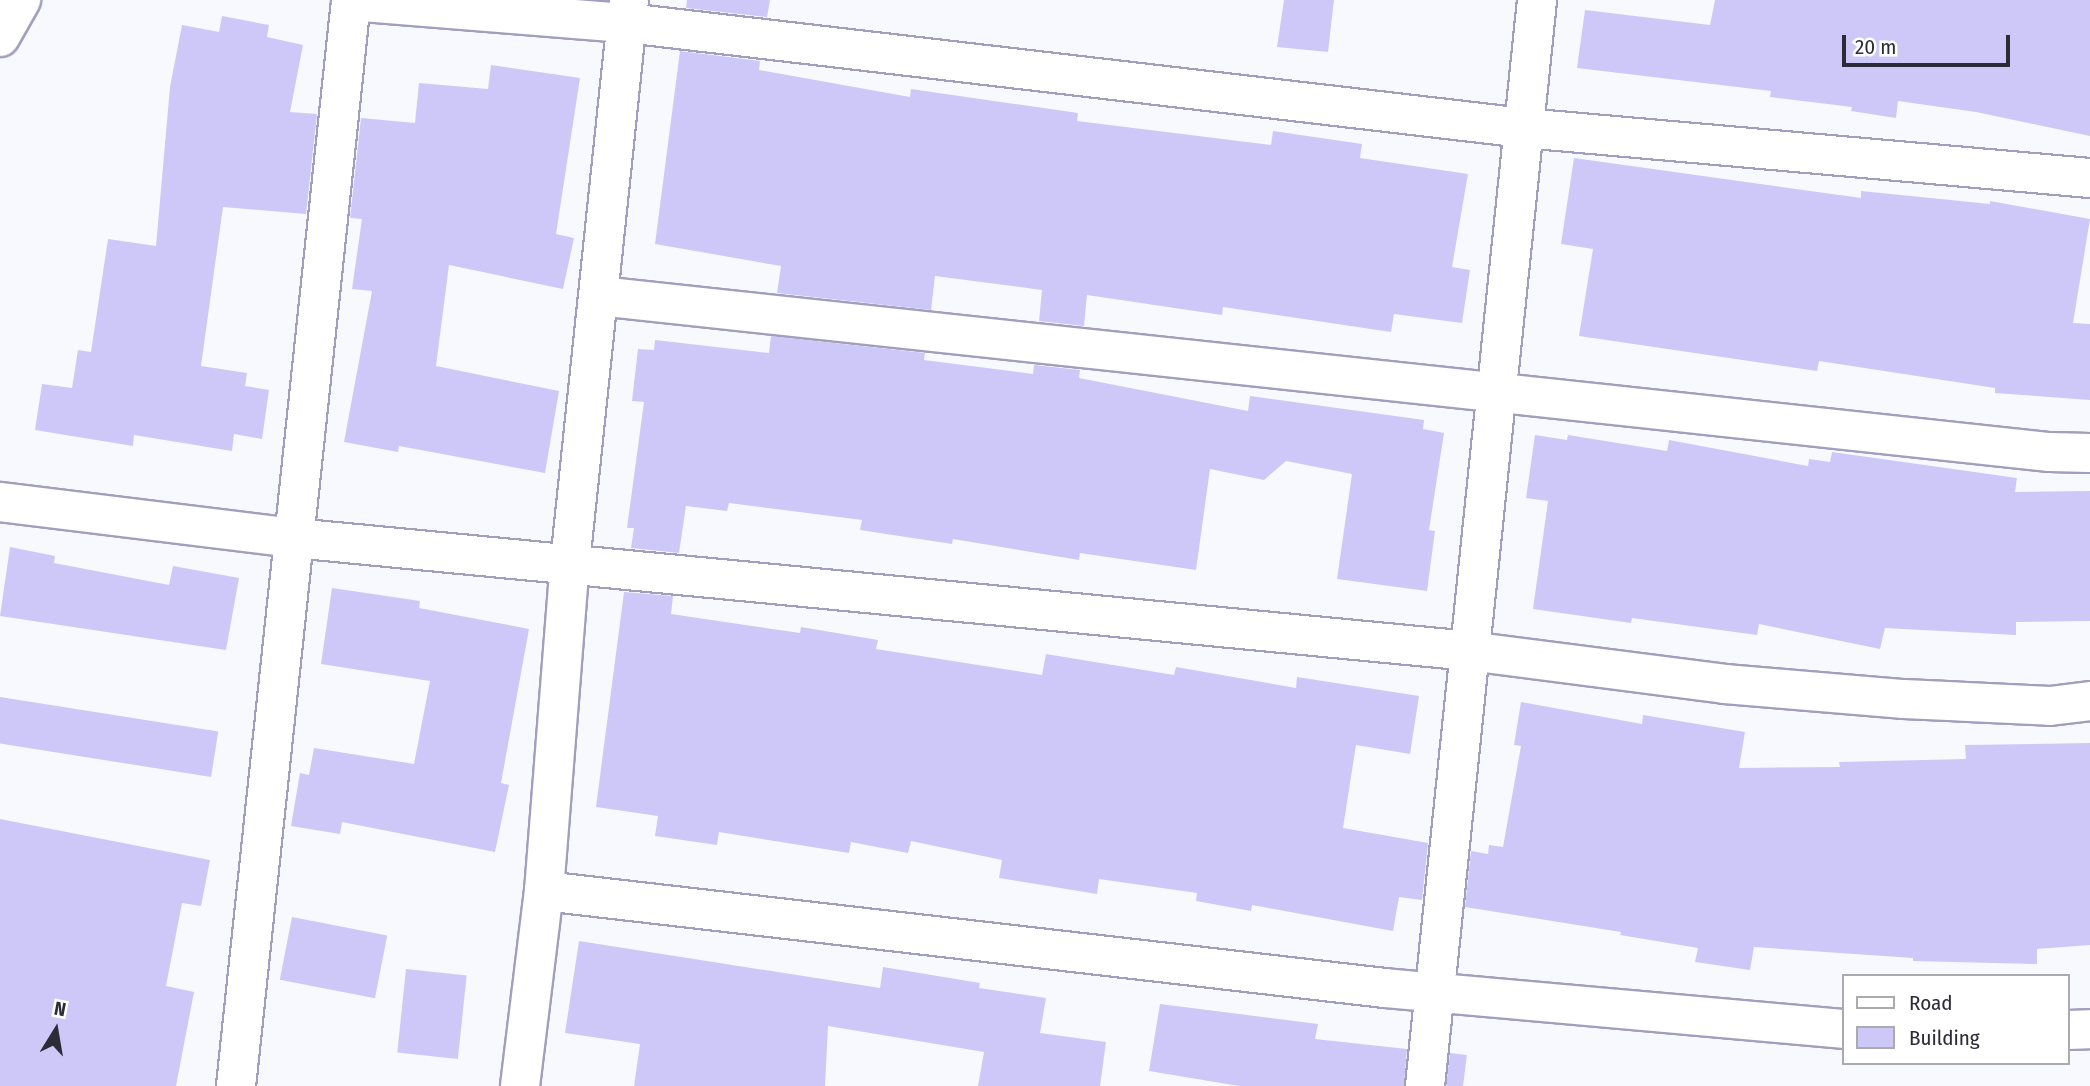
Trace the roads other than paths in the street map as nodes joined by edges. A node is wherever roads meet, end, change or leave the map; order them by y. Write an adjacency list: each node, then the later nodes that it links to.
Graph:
1 (21, 0): 4 (street)
2 (1537, 0): 5 (street)
3 (628, 11): 5 (street); 7 (street); 11 (street)
4 (0, 37)
5 (1524, 128): 6 (street); 8 (street)
6 (2090, 178)
7 (599, 296): 8 (street); 12 (street)
8 (1496, 391): 9 (street); 13 (street)
9 (2090, 453)
10 (0, 502): 11 (street)
11 (294, 538): 12 (street); 20 (street)
12 (570, 563): 13 (street); 15 (street)
13 (1469, 652): 14 (street); 16 (street)
14 (2090, 702)
15 (544, 891): 16 (street); 21 (street)
16 (1436, 993): 17 (street); 22 (street)
17 (1842, 1029)
18 (2090, 1029): 19 (street)
19 (2069, 1030)
20 (236, 1086)
21 (520, 1086)
22 (1424, 1086)

